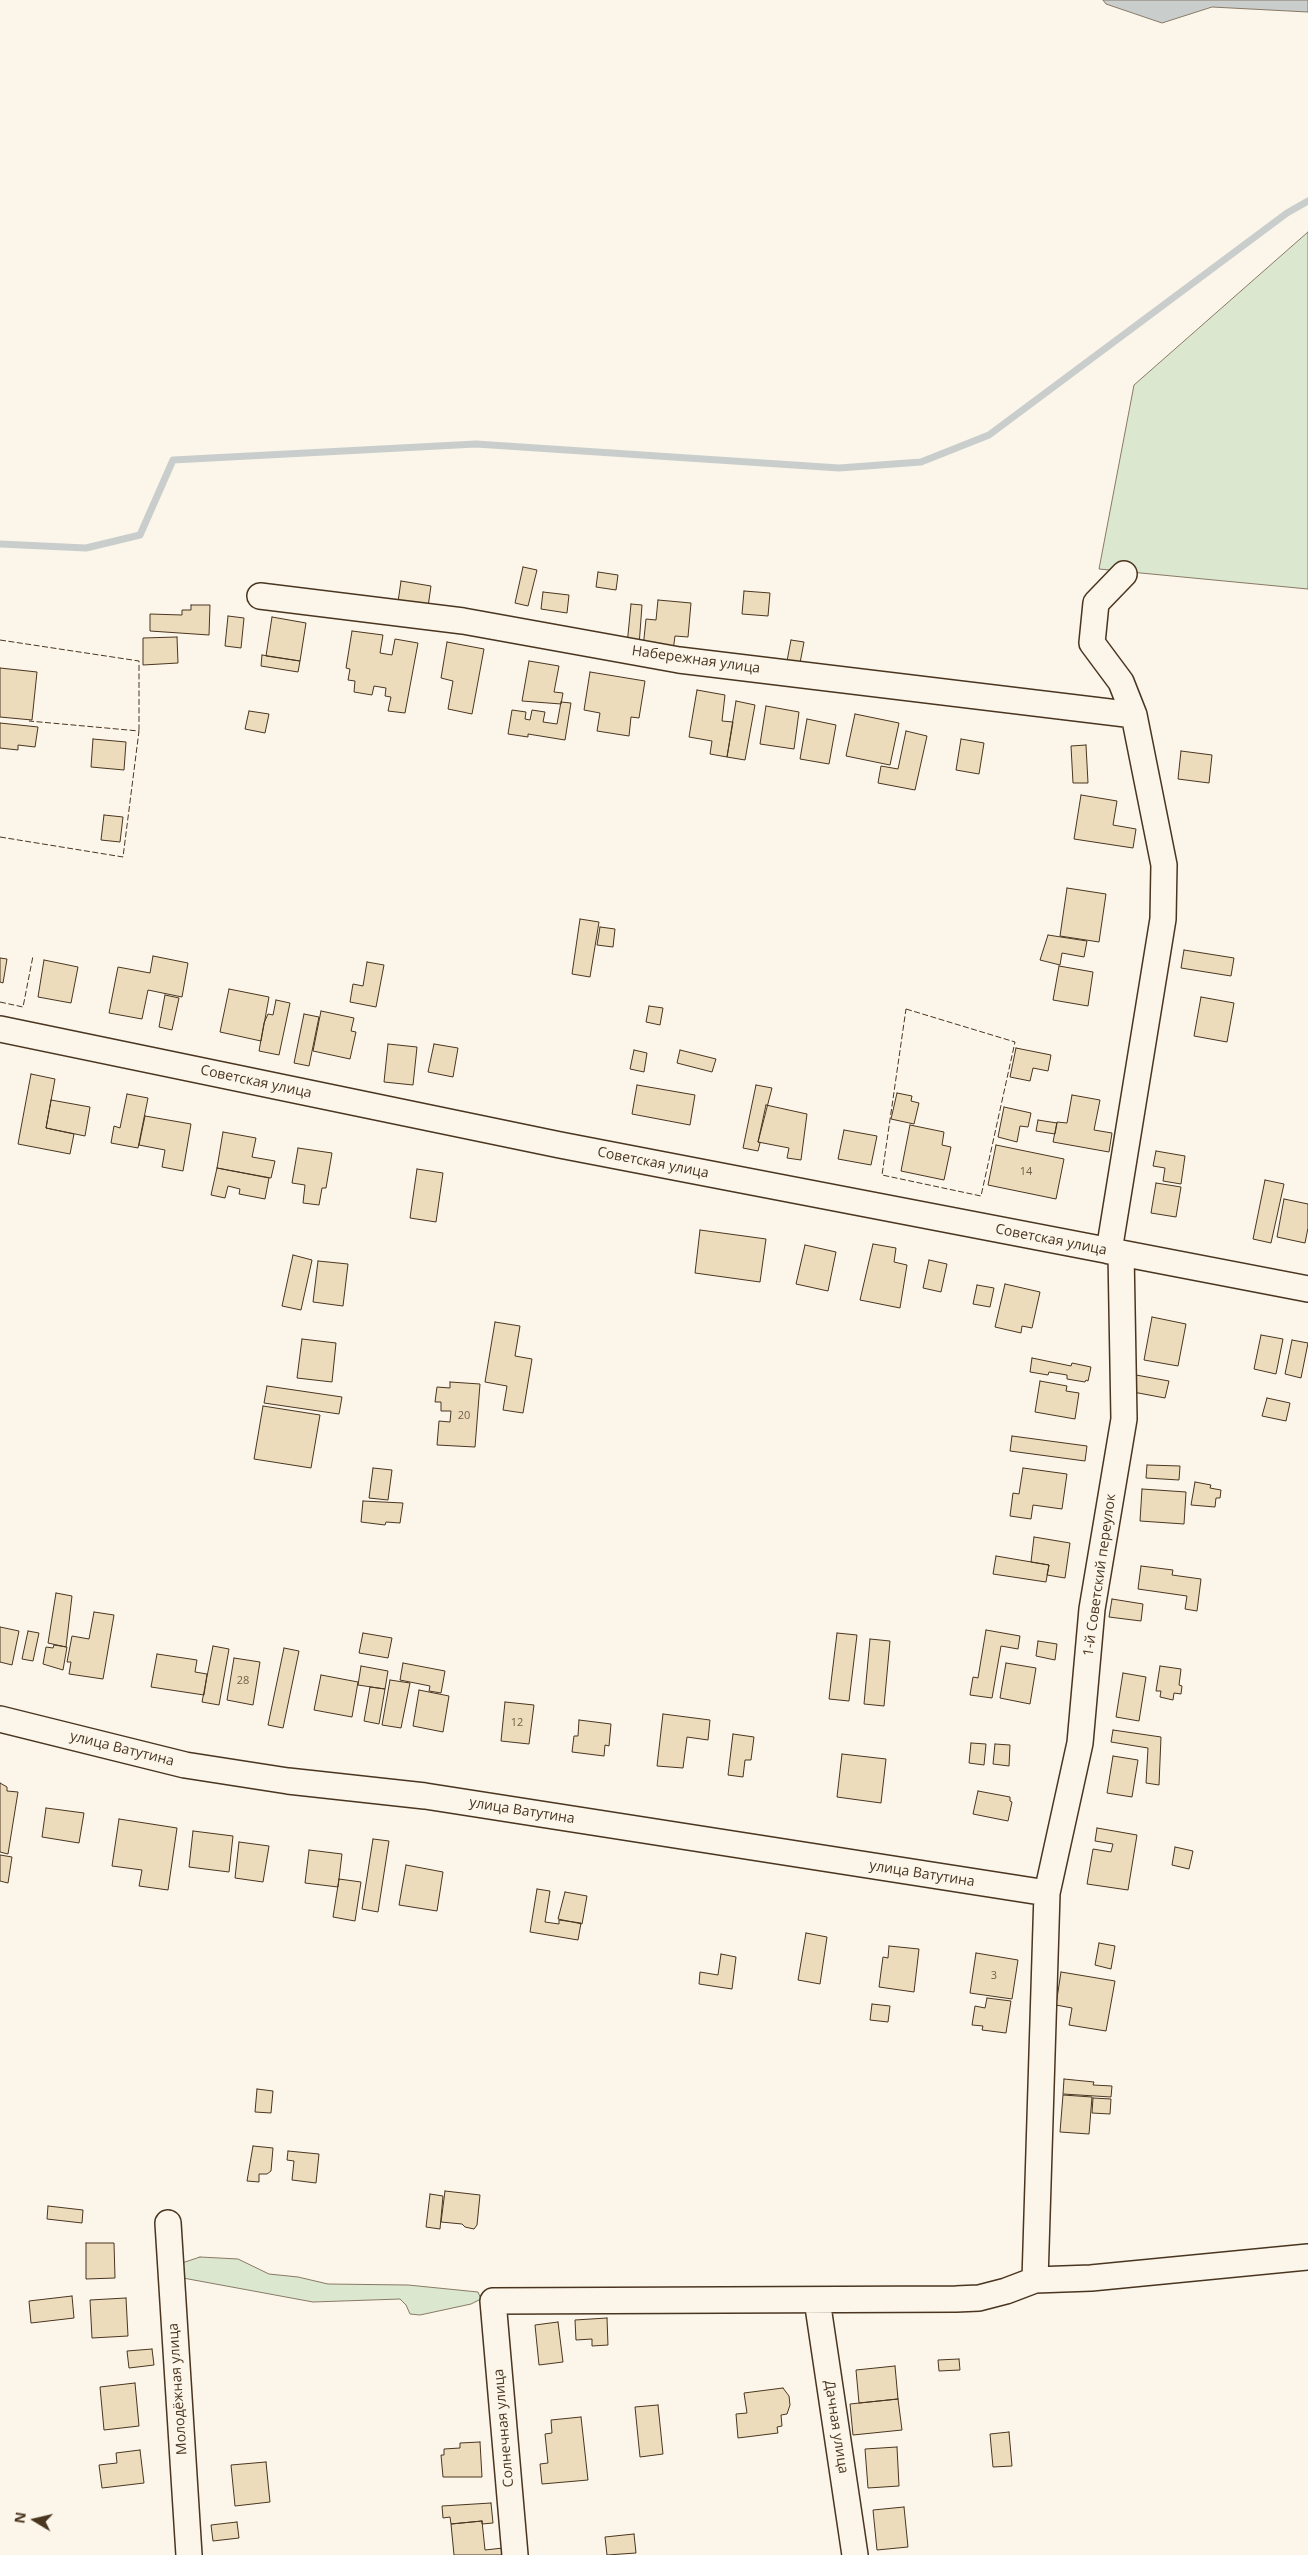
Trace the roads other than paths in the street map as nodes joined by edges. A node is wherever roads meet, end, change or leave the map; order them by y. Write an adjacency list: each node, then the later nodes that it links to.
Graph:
1 (1124, 574): 3 (street, 1-й Советский переулок)
2 (260, 596): 3 (street, Набережная улица)
3 (1134, 715): 5 (street, 1-й Советский переулок)
4 (0, 1029): 5 (street, Советская улица)
5 (1115, 1252): 6 (street, Советская улица); 8 (street, 1-й Советский переулок)
6 (1308, 1289)
7 (0, 1719): 8 (street, улица Ватутина)
8 (1047, 1893): 11 (street, 1-й Советский переулок)
9 (168, 2224): 13 (street, Молодёжная улица)
10 (1308, 2257): 11 (street)
11 (1035, 2280): 12 (street)
12 (817, 2300): 14 (street, Солнечная улица); 15 (street, Дачная улица)
13 (190, 2555)
14 (515, 2555)
15 (855, 2555)

